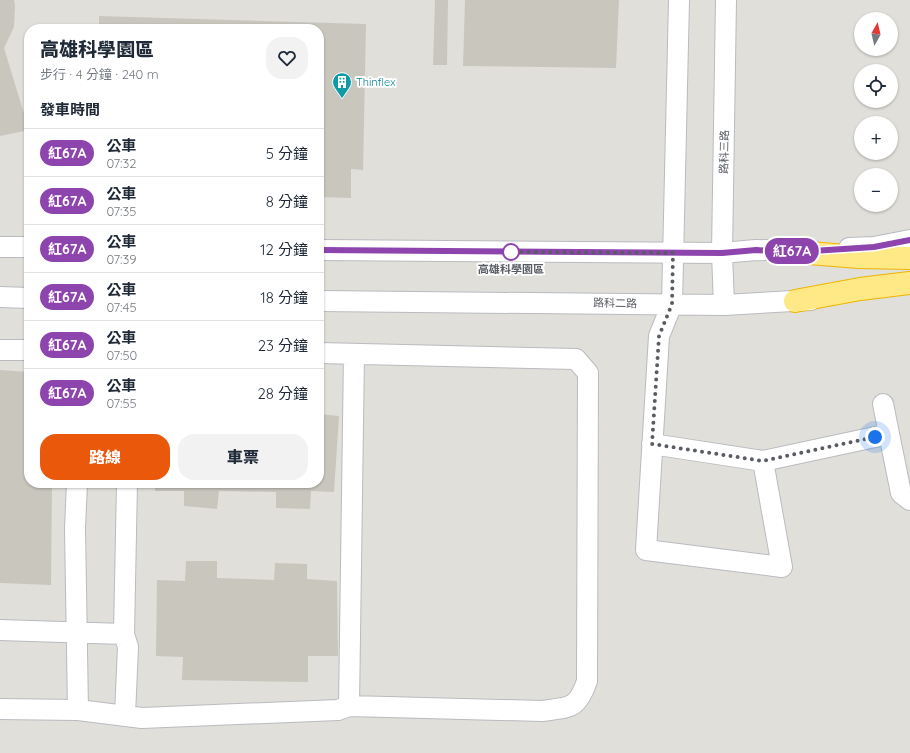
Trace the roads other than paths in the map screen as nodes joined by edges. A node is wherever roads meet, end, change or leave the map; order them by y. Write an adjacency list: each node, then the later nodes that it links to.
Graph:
1 (679, 0): 8 (street)
2 (726, 0): 9 (street, 路科三路)
3 (910, 240): 7 (street)
4 (0, 247): 5 (street)
5 (24, 247)
6 (324, 250): 8 (street)
7 (797, 252): 9 (street); 10 (highway)
8 (673, 253): 9 (street); 17 (street)
9 (722, 253): 18 (street, 路科三路)
10 (910, 258)
11 (910, 283): 16 (highway)
12 (910, 294): 16 (street, 路科二路)
13 (0, 297): 14 (street)
14 (24, 298)
15 (324, 300): 17 (street, 路科二路)
16 (795, 301): 18 (street, 路科二路)
17 (672, 304): 18 (street, 路科二路); 25 (street)
18 (724, 305)
19 (0, 350): 20 (street)
20 (24, 350)
21 (324, 353): 22 (street)
22 (354, 354): 33 (street); 33 (street)
23 (883, 404): 24 (street)
24 (889, 434): 26 (street); 29 (street)
25 (652, 444): 26 (street); 26 (street)
26 (763, 461)
27 (78, 488): 31 (street)
28 (127, 488): 32 (street)
29 (910, 500)
30 (0, 630): 31 (street)
31 (76, 632): 32 (street); 35 (street)
32 (124, 634): 36 (street)
33 (349, 706): 36 (street)
34 (0, 709): 35 (street)
35 (78, 710): 36 (street)
36 (125, 715)

